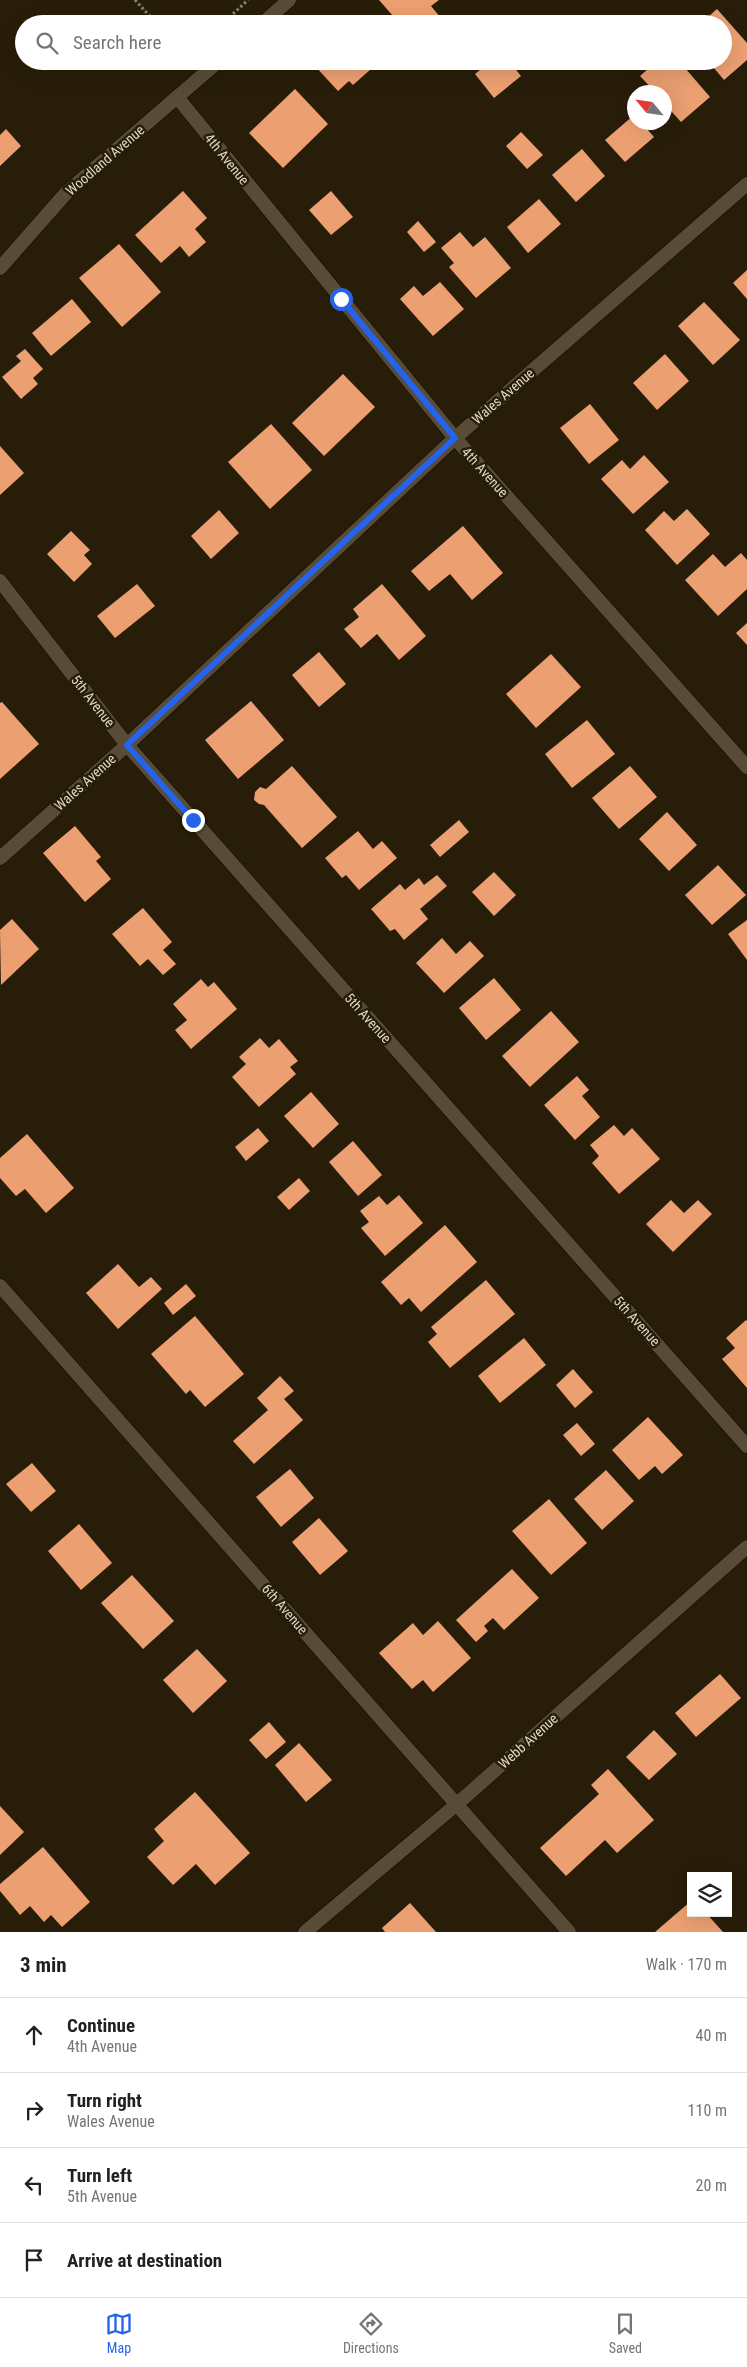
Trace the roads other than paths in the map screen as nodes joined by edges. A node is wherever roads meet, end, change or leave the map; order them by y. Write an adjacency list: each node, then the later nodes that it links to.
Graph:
1 (290, 0): 2 (street)
2 (272, 15)
3 (209, 70): 4 (street, Woodland Avenue)
4 (177, 98): 6 (street, Woodland Avenue); 7 (street, 4th Avenue)
5 (747, 184): 7 (street, Wales Avenue)
6 (0, 268)
7 (455, 438): 9 (street, Wales Avenue); 10 (street, 4th Avenue)
8 (0, 581): 9 (street, 5th Avenue)
9 (127, 745): 11 (street, Wales Avenue); 13 (street, 5th Avenue)
10 (747, 767)
11 (0, 858)
12 (0, 1286): 15 (street, 6th Avenue)
13 (747, 1446)
14 (747, 1547): 15 (street, Webb Avenue)
15 (457, 1804): 16 (street, Webb Avenue); 17 (street, 6th Avenue)
16 (305, 1932)
17 (568, 1932)

